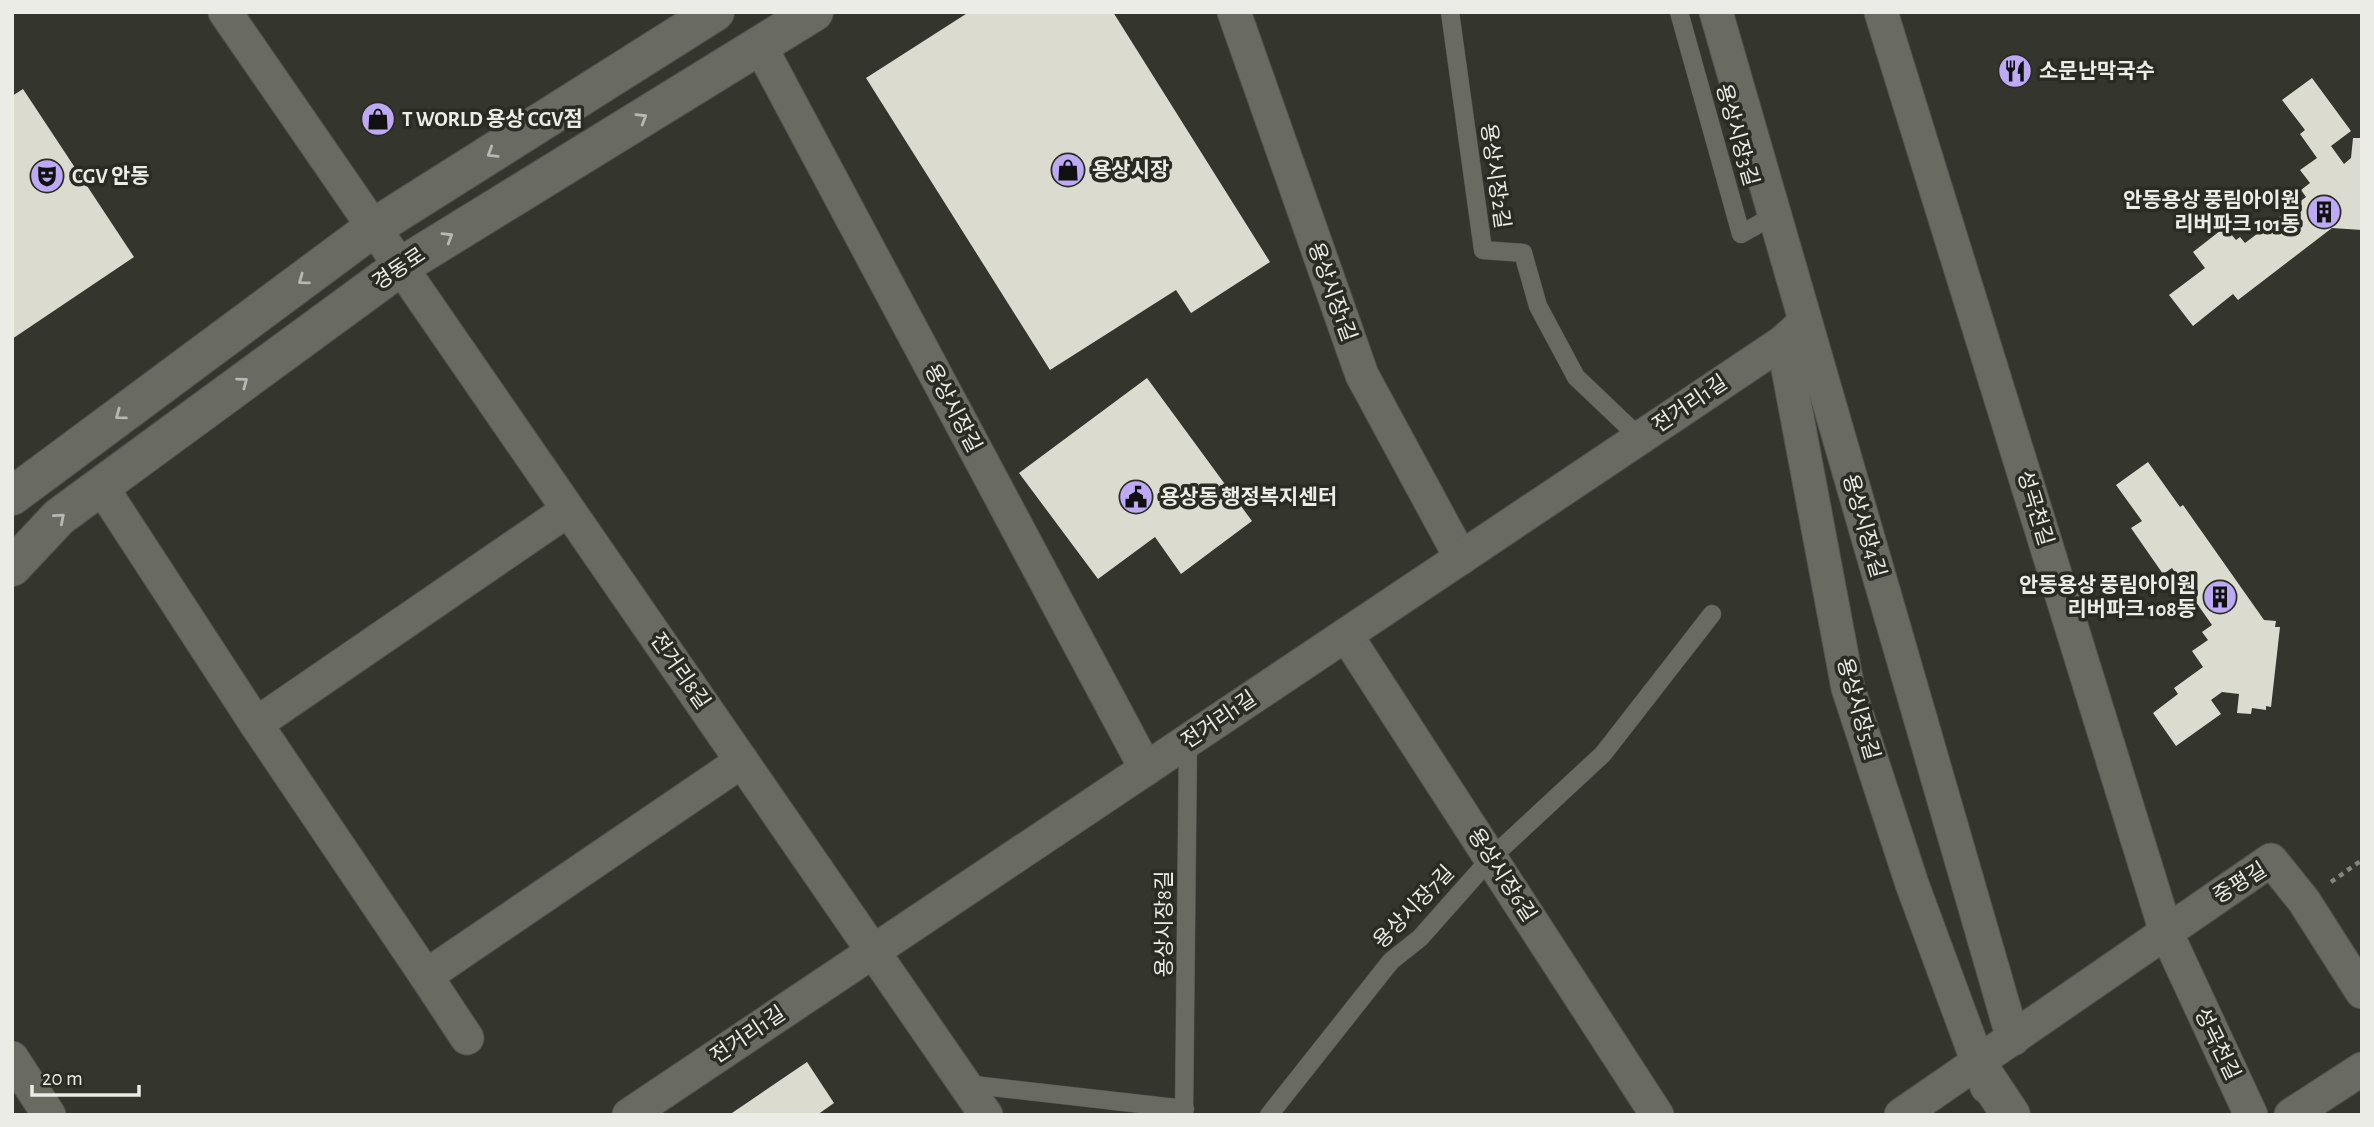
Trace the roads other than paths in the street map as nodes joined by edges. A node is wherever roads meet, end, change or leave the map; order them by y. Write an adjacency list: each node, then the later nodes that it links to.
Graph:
1 (225, 12): 11 (street, 전거리8길)
2 (715, 12): 11 (street, one-way to 11)
3 (814, 12): 9 (street, 경동로)
4 (1234, 12): 18 (street, 용상시장1길)
5 (1450, 12): 14 (lane, 용상시장2길)
6 (1679, 12): 10 (lane, 용상시장3길)
7 (1716, 12): 10 (street, 용상시장4길)
8 (1881, 12): 27 (street, 성곡천길)
9 (760, 46): 12 (street, 경동로, one-way to 9); 25 (street, 용상시장길)
10 (1775, 215): 13 (street, 용상시장4길)
11 (373, 228): 12 (street, 전거리8길); 16 (street, one-way to 16)
12 (400, 267): 15 (street, 경동로, one-way to 12); 17 (street, 전거리8길)
13 (1794, 332): 14 (street, 전거리1길); 32 (street, 용상시장4길); 34 (street, 용상시장5길)
14 (1640, 438): 18 (street, 전거리1길)
15 (101, 486): 19 (street, 경동로, one-way to 15); 22 (street)
16 (15, 492)
17 (568, 510): 22 (street); 24 (street, 전거리8길)
18 (1461, 558): 21 (street, 전거리1길)
19 (12, 566)
20 (1712, 614): 26 (lane, 용상시장7길)
21 (1346, 635): 23 (street, 전거리1길); 26 (street, 용상시장6길)
22 (256, 723): 29 (street)
23 (1188, 741): 25 (street, 전거리1길); 37 (lane, 용상시장8길)
24 (741, 761): 28 (street, 전거리8길); 29 (street)
25 (1146, 769): 28 (street, 전거리1길)
26 (1491, 858): 41 (lane, 용상시장7길); 42 (street, 용상시장6길)
27 (2166, 932): 30 (street, 중평길); 32 (street); 46 (street, 성곡천길)
28 (873, 951): 36 (street, 전거리8길); 39 (street, 전거리1길)
29 (426, 976): 31 (street)
30 (2362, 992)
31 (467, 1038)
32 (2013, 1039): 34 (street)
33 (12, 1059): 38 (street)
34 (1977, 1063): 43 (street); 44 (street, 용상시장5길); 45 (street)
35 (2362, 1069): 47 (street)
36 (965, 1084): 37 (lane, 용상시장8길); 40 (street, 전거리8길)
37 (1184, 1112)
38 (50, 1115)
39 (629, 1115)
40 (986, 1115)
41 (1269, 1115)
42 (1657, 1115)
43 (1901, 1115)
44 (1998, 1115)
45 (2011, 1115)
46 (2251, 1115)
47 (2291, 1115)

